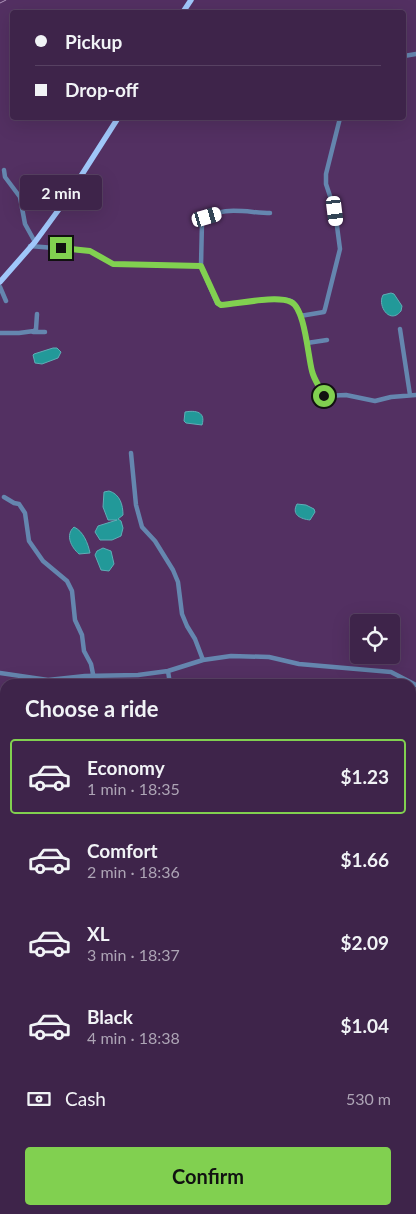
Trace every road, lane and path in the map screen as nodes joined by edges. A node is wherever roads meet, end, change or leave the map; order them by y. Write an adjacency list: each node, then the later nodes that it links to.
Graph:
1 (117, 120): 5 (main road)
2 (340, 120): 11 (street)
3 (4, 170): 5 (street)
4 (270, 213): 6 (street)
5 (32, 244): 6 (street); 7 (main road)
6 (201, 266): 11 (street)
7 (0, 282)
8 (0, 287): 9 (street)
9 (6, 301)
10 (37, 314): 13 (street)
11 (300, 316): 17 (street)
12 (400, 329): 18 (street)
13 (32, 332): 14 (street); 15 (street)
14 (45, 332)
15 (0, 333)
16 (328, 340): 17 (street)
17 (307, 343): 18 (street)
18 (413, 395)
19 (131, 453): 21 (street)
20 (4, 497): 24 (street)
21 (203, 660): 22 (street); 29 (street)
22 (168, 671): 24 (street); 28 (street)
23 (0, 673): 25 (street)
24 (93, 676): 26 (street); 27 (street)
25 (41, 679)
26 (59, 679)
27 (94, 679)
28 (169, 679)
29 (404, 679)

